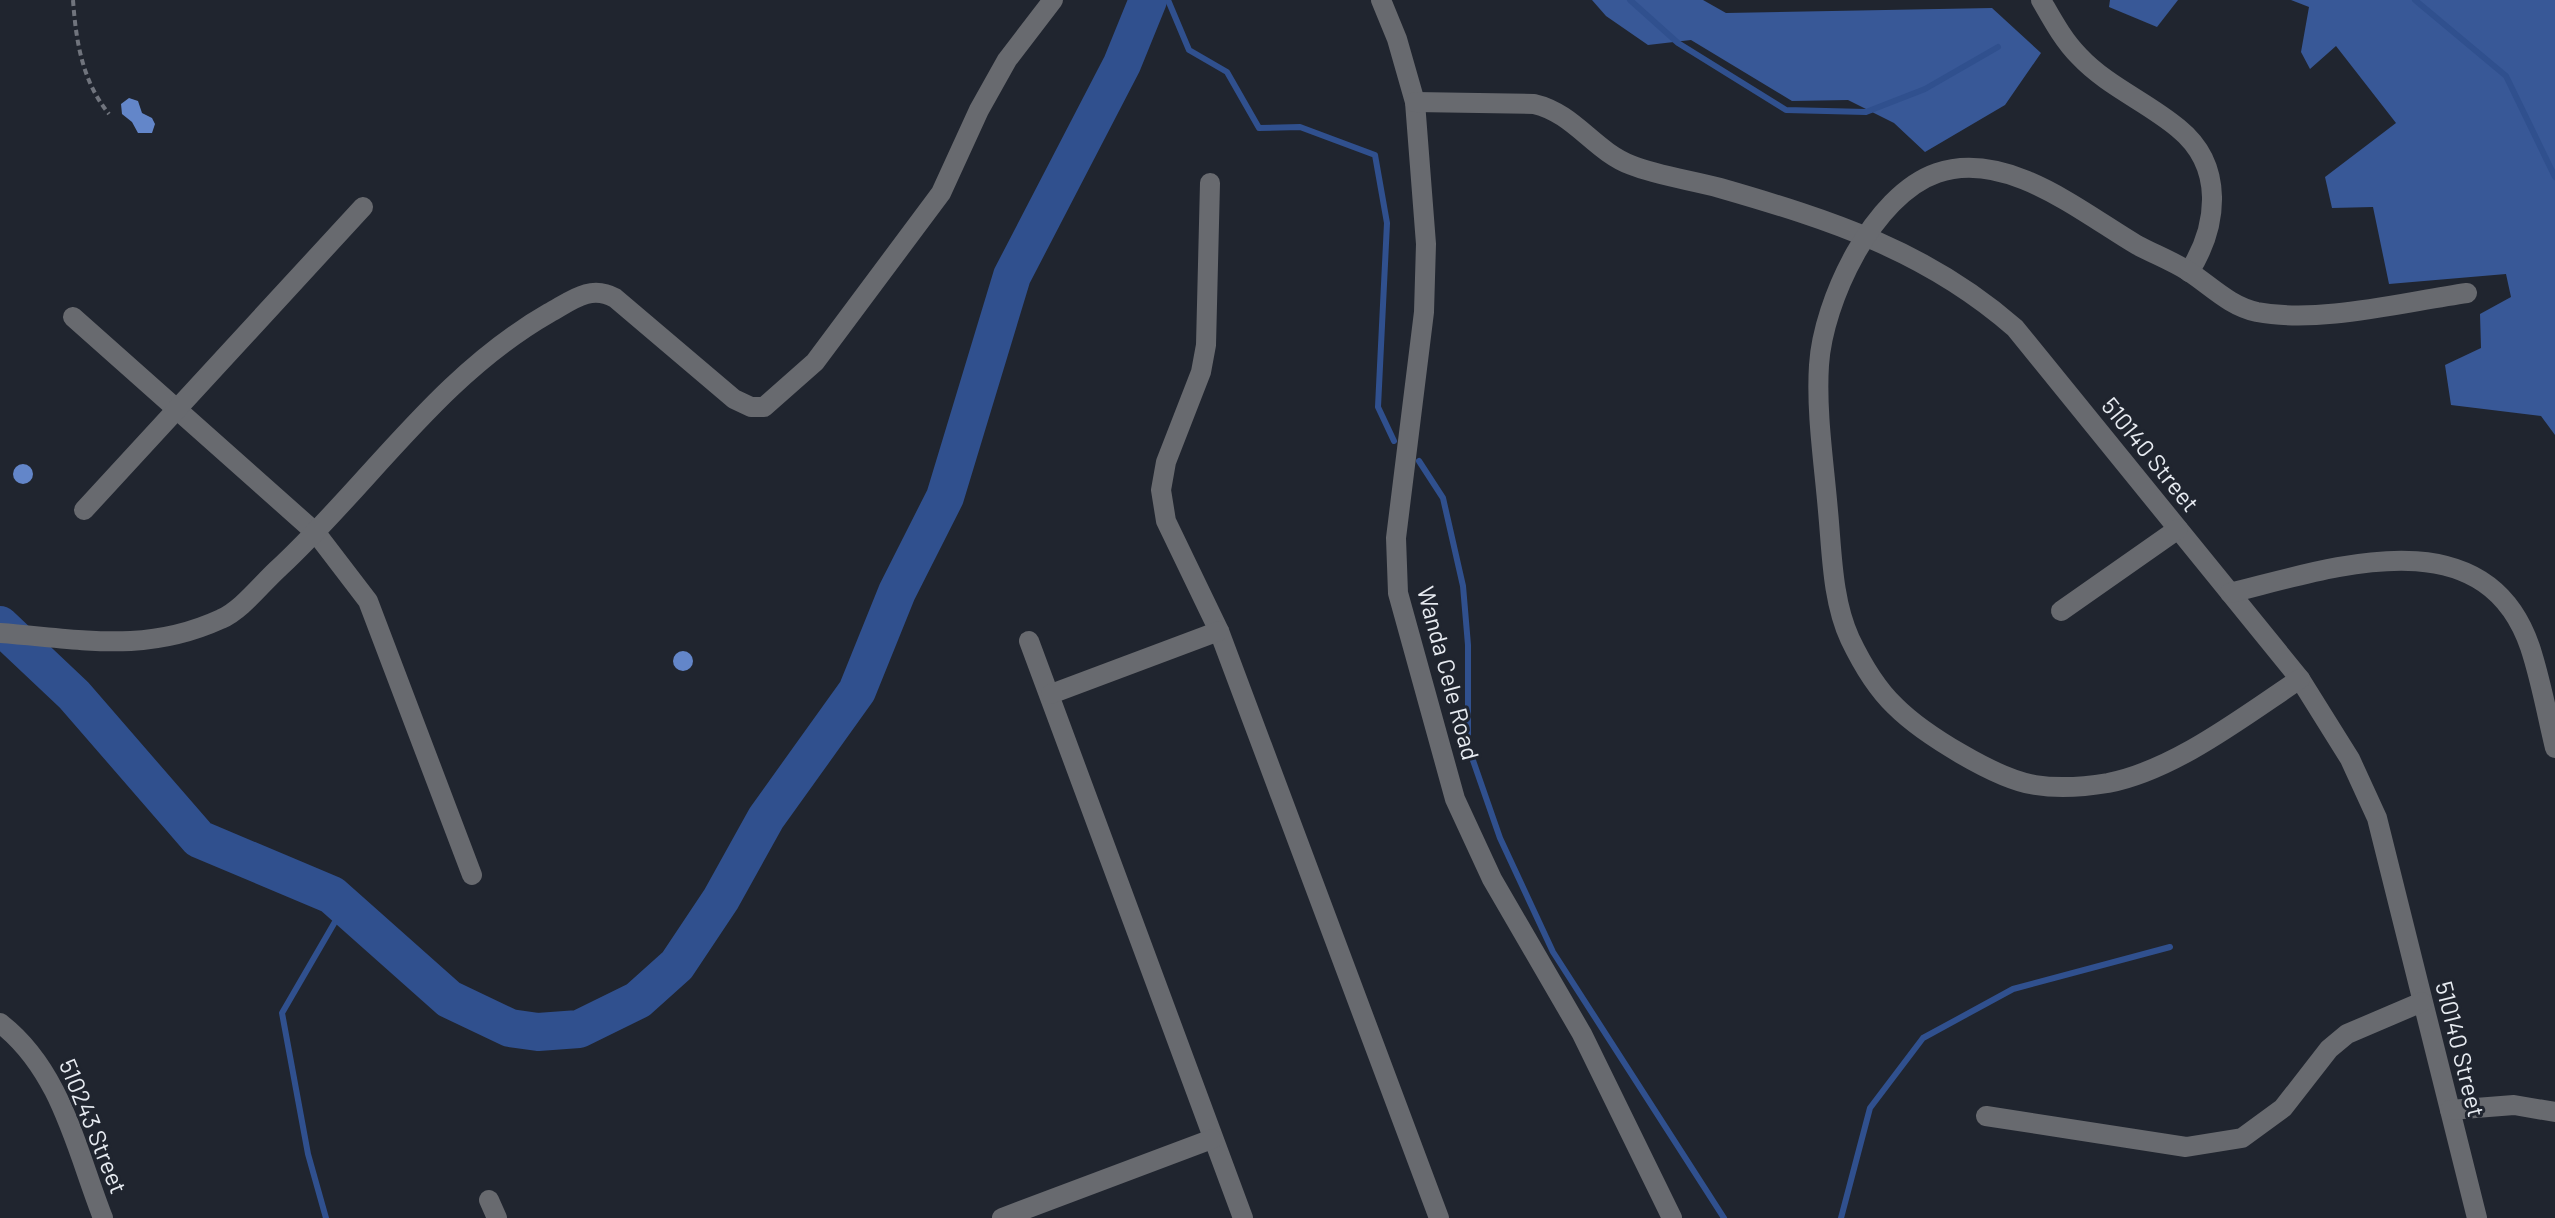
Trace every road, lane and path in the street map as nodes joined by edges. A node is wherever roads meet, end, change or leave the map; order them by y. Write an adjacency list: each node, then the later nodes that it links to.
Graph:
1 (73, 0): 6 (path)
2 (1053, 0): 16 (street)
3 (1381, 0): 5 (street, Wanda Cele Road)
4 (2041, 0): 10 (street)
5 (1415, 102): 9 (street, 510140 Street); 36 (street, Wanda Cele Road)
6 (109, 114)
7 (1210, 183): 19 (street)
8 (363, 207): 13 (street)
9 (1866, 235): 10 (street); 15 (street, 510140 Street); 22 (street)
10 (2189, 272): 11 (street)
11 (2467, 293)
12 (73, 317): 13 (street)
13 (176, 411): 14 (street); 16 (street)
14 (84, 510)
15 (2178, 529): 17 (street, 510140 Street); 18 (street)
16 (316, 533): 20 (street); 25 (street)
17 (2230, 593): 22 (street, 510140 Street); 24 (street)
18 (2061, 611)
19 (1219, 631): 23 (street); 35 (street)
20 (0, 633)
21 (1029, 641): 23 (street)
22 (2300, 679): 26 (street, 510140 Street)
23 (1051, 694): 31 (street)
24 (2555, 748)
25 (472, 875)
26 (2422, 1002): 28 (street, 510140 Street); 30 (street)
27 (0, 1023): 32 (street, 510243 Street)
28 (2450, 1110): 29 (street); 37 (street, 510140 Street)
29 (2555, 1112)
30 (1986, 1116)
31 (1212, 1139): 33 (street); 34 (street)
32 (103, 1218)
33 (1002, 1218)
34 (1243, 1218)
35 (1439, 1218)
36 (1672, 1218)
37 (2477, 1218)

